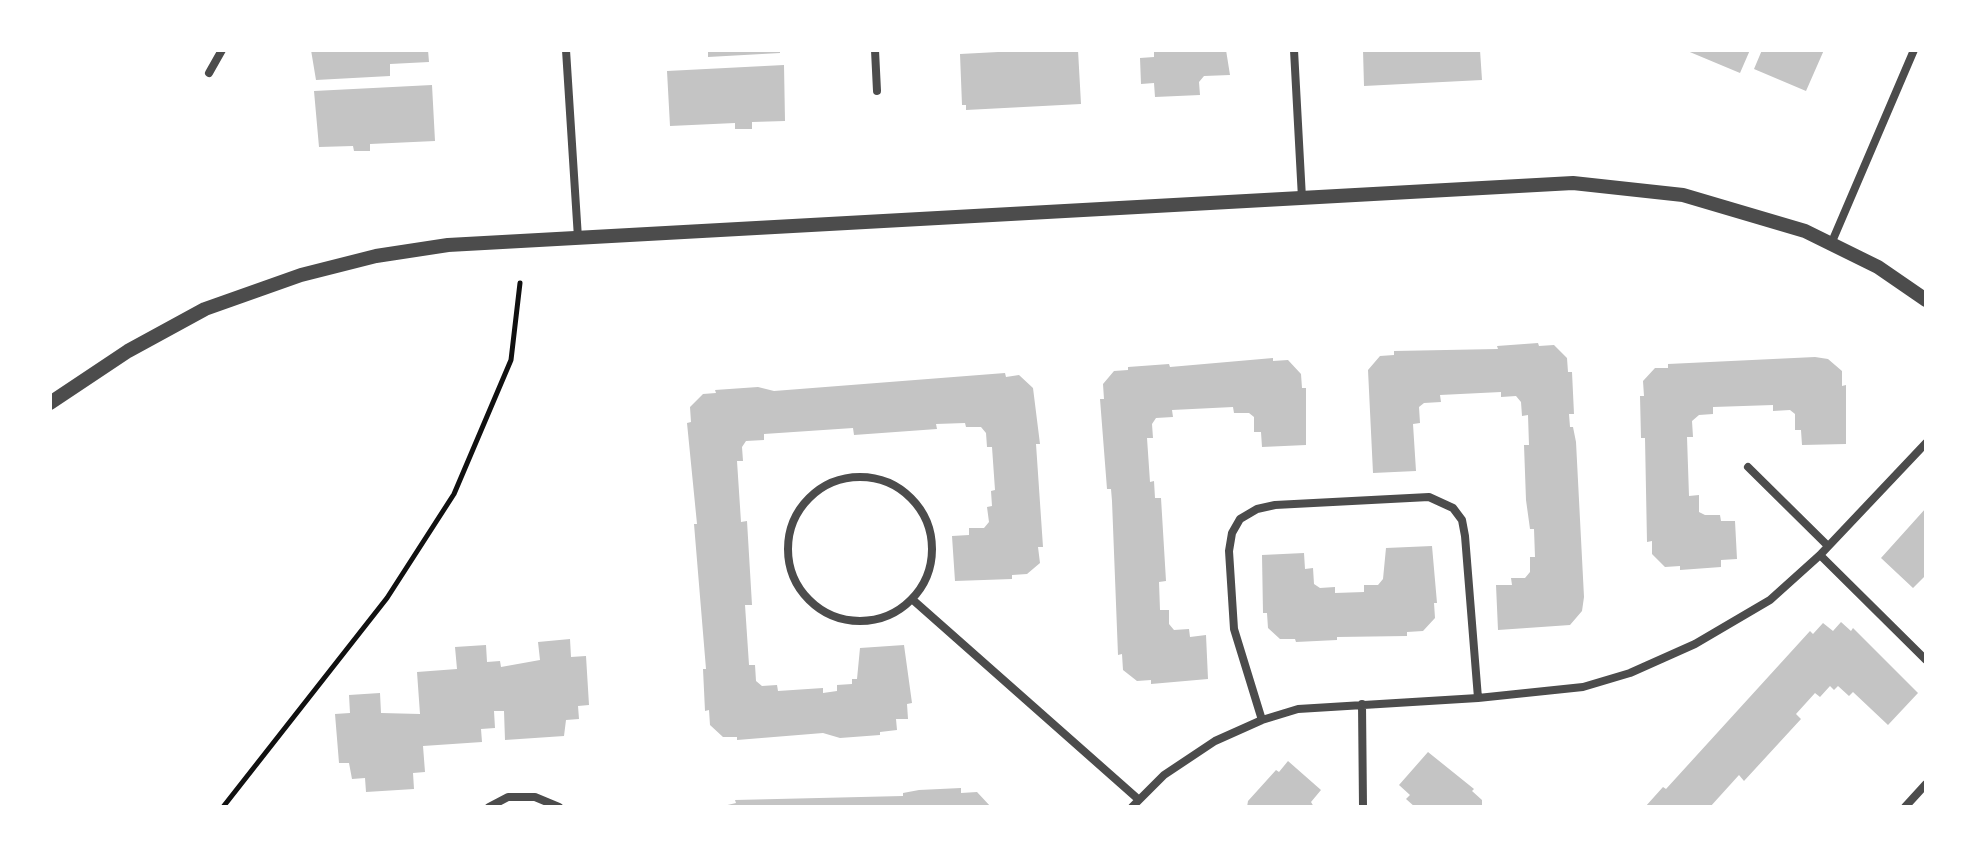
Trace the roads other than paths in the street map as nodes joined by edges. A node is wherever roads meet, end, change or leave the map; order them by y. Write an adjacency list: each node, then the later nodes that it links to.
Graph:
1 (222, 50): 6 (street)
2 (566, 50): 9 (street)
3 (875, 50): 7 (street)
4 (1294, 50): 8 (street)
5 (1914, 50): 10 (street)
6 (209, 73)
7 (877, 91)
8 (1302, 198): 9 (street); 10 (street)
9 (578, 238): 12 (street)
10 (1831, 244): 11 (street)
11 (1926, 300)
12 (50, 403)
13 (1926, 443): 15 (street)
14 (1748, 467): 15 (street)
15 (1828, 546): 16 (street)
16 (1820, 555): 18 (street); 19 (street)
17 (913, 600): 17 (street); 23 (street)
18 (1926, 660)
19 (1478, 698): 20 (street); 21 (street)
20 (1362, 704): 21 (street); 26 (street)
21 (1262, 720): 23 (street)
22 (1926, 784): 27 (street)
23 (1135, 803)
24 (489, 807): 25 (street)
25 (559, 807)
26 (1363, 807)
27 (1905, 807)

